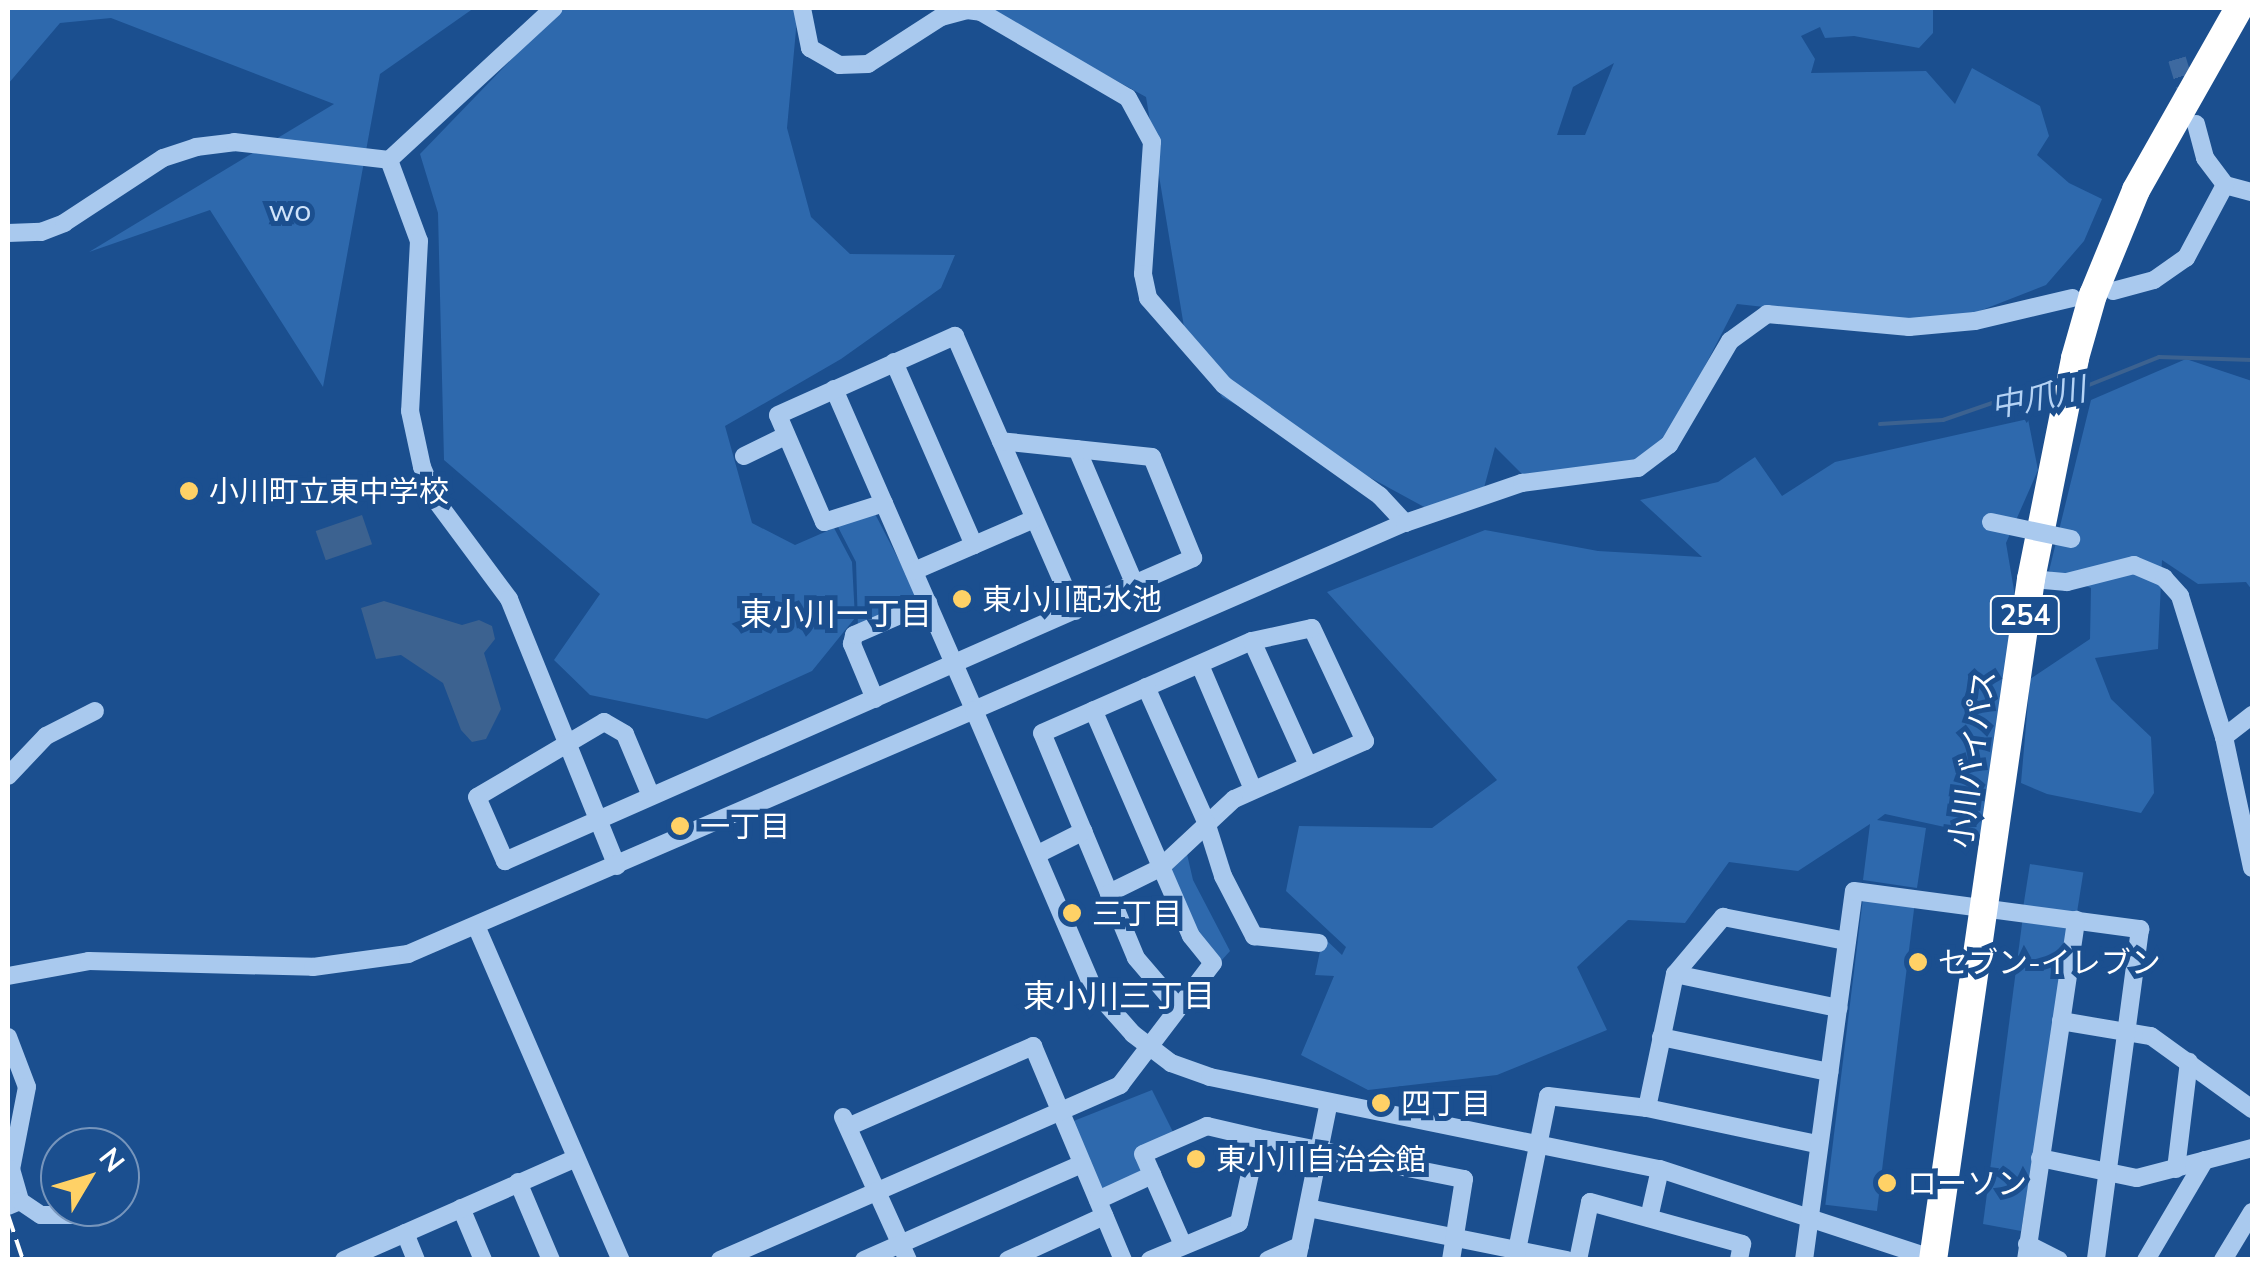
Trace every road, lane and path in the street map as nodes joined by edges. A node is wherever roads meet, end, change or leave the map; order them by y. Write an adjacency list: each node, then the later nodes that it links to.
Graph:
1 (554, 8): 5 (street)
2 (802, 8): 19 (street)
3 (2239, 8): 24 (highway, 小川バイパス / 254)
4 (2196, 124): 6 (street)
5 (389, 160): 8 (street); 38 (street)
6 (2225, 185): 7 (street); 9 (street)
7 (2252, 192)
8 (8, 232)
9 (2114, 291)
10 (2072, 298): 19 (street)
11 (894, 362): 12 (street); 14 (street); 22 (street)
12 (834, 389): 13 (street); 17 (street)
13 (785, 436): 16 (street); 17 (street)
14 (1001, 441): 15 (street); 18 (street)
15 (1077, 449): 25 (street); 25 (street)
16 (744, 456)
17 (884, 503): 23 (street)
18 (1034, 519): 22 (street); 27 (street)
19 (1405, 522): 33 (street)
20 (1991, 522): 21 (street, bridge)
21 (2071, 539)
22 (974, 544): 23 (street)
23 (914, 571): 26 (street)
24 (2030, 579): 37 (street); 51 (highway, 小川バイパス / 254)
25 (1135, 586): 27 (street)
26 (928, 603): 29 (street); 32 (street)
27 (1075, 611): 29 (street)
28 (1252, 641): 30 (street); 39 (street); 39 (street)
29 (954, 665): 32 (street); 33 (street)
30 (1200, 665): 31 (street); 41 (street)
31 (1146, 688): 34 (street); 44 (street)
32 (875, 699): 42 (street)
33 (974, 710): 46 (street); 47 (street)
34 (1092, 710): 45 (street); 48 (street)
35 (96, 712): 40 (street)
36 (2252, 715): 37 (street)
37 (2224, 737): 49 (street)
38 (564, 741): 42 (street); 43 (street); 43 (street)
39 (1308, 765): 41 (street)
40 (8, 776)
41 (1254, 790): 44 (street)
42 (652, 796): 43 (street)
43 (598, 820): 47 (street)
44 (1206, 822): 48 (street); 55 (street)
45 (1084, 832): 46 (street); 50 (street)
46 (1038, 854): 64 (street)
47 (618, 866): 53 (street)
48 (1160, 868): 50 (street); 58 (street)
49 (2252, 868)
50 (1109, 893): 58 (street)
51 (1985, 907): 52 (street); 54 (street); 102 (highway, 小川バイパス / 254)
52 (2076, 920): 60 (street); 61 (street)
53 (477, 928): 57 (street); 76 (street)
54 (1847, 942): 56 (street); 59 (street)
55 (1319, 943)
56 (1675, 974): 59 (street); 63 (street)
57 (8, 976)
58 (1178, 1007): 64 (street)
59 (1838, 1008): 66 (street)
60 (2061, 1020): 61 (street); 77 (street)
61 (2128, 1030): 65 (street); 82 (street)
62 (8, 1037): 86 (street)
63 (1661, 1037): 66 (street); 68 (street)
64 (1148, 1048): 67 (street); 70 (street)
65 (2189, 1062): 69 (street); 80 (street)
66 (1830, 1072): 73 (street)
67 (1329, 1102): 72 (street); 74 (street)
68 (1646, 1108): 72 (street); 73 (street)
69 (2252, 1109)
70 (1059, 1110): 79 (street); 85 (street); 85 (street)
71 (1258, 1138): 74 (street); 83 (street); 96 (street)
72 (1537, 1143): 81 (street); 100 (street)
73 (1816, 1144): 92 (street)
74 (1319, 1148): 89 (street); 95 (street)
75 (2252, 1148): 78 (street)
76 (576, 1158): 84 (street); 106 (street)
77 (2040, 1158): 82 (street); 98 (street)
78 (2205, 1160): 80 (street); 120 (street)
79 (1082, 1164): 88 (street); 97 (street)
80 (2176, 1168): 82 (street)
81 (1660, 1169): 92 (street); 93 (street)
82 (2109, 1172): 119 (street)
83 (1152, 1175): 88 (street); 96 (street)
84 (518, 1182): 87 (street); 105 (street)
85 (878, 1190): 97 (street); 107 (street)
86 (14, 1204): 91 (street)
87 (460, 1208): 94 (street); 104 (street)
88 (1101, 1208): 109 (street); 110 (street)
89 (1308, 1208): 95 (street); 99 (street)
90 (2252, 1212): 121 (street)
91 (40, 1215)
92 (1810, 1215): 102 (street); 117 (street)
93 (1649, 1218): 115 (street); 116 (street)
94 (405, 1233): 101 (street); 103 (street)
95 (1456, 1237): 100 (street); 113 (street)
96 (1183, 1245): 111 (street)
97 (904, 1252): 108 (street)
98 (2026, 1252): 118 (street)
99 (1299, 1253): 112 (street)
100 (1516, 1254): 114 (street)
101 (347, 1259)
102 (1934, 1259)
103 (416, 1260)
104 (483, 1260)
105 (551, 1260)
106 (621, 1260)
107 (720, 1260)
108 (864, 1260)
109 (1008, 1260)
110 (1123, 1260)
111 (1150, 1260)
112 (1268, 1260)
113 (1451, 1260)
114 (1567, 1260)
115 (1578, 1260)
116 (1739, 1260)
117 (1804, 1260)
118 (2059, 1260)
119 (2096, 1260)
120 (2146, 1260)
121 (2223, 1260)

